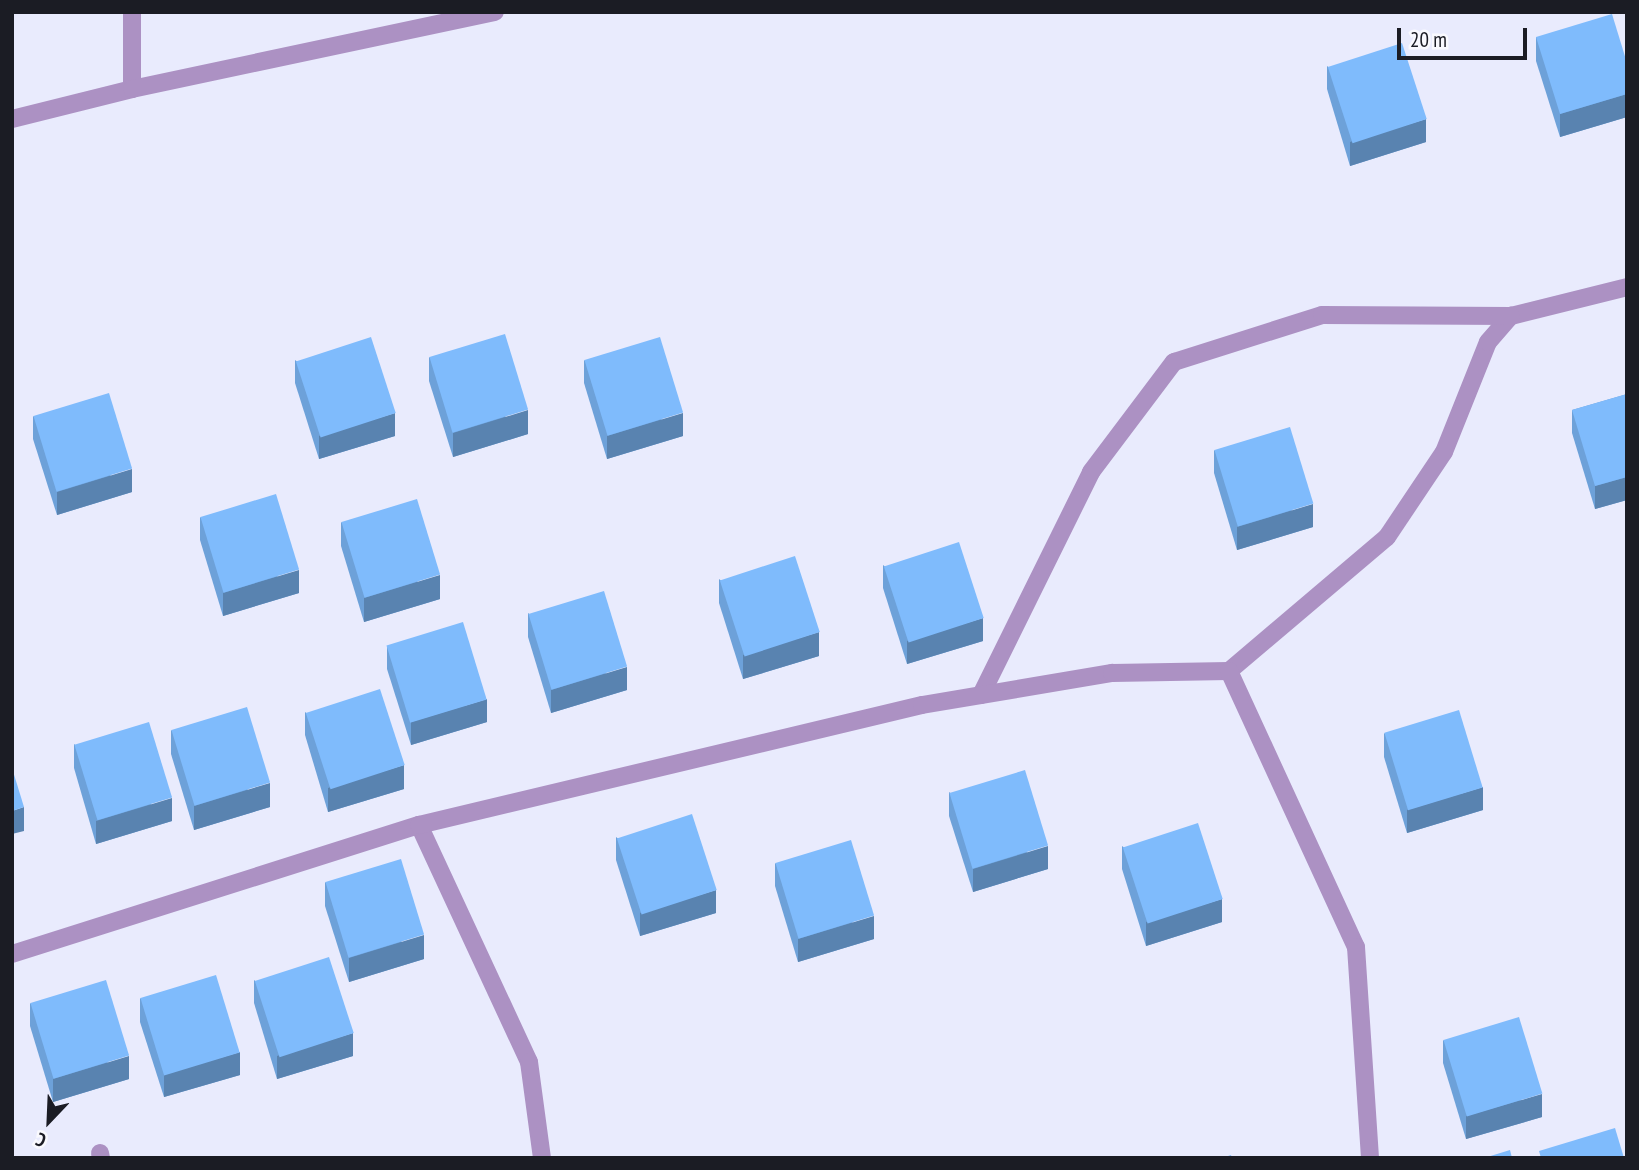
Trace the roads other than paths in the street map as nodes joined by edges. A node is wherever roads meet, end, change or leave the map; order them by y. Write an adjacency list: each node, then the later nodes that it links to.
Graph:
1 (132, 12): 3 (lane)
2 (495, 12): 3 (lane)
3 (132, 89): 4 (lane)
4 (12, 119)
5 (1627, 287): 6 (lane)
6 (1511, 316): 7 (lane); 8 (lane)
7 (1229, 671): 8 (lane); 12 (lane)
8 (981, 695): 9 (lane)
9 (419, 825): 10 (lane); 11 (lane)
10 (12, 954)
11 (542, 1158)
12 (1370, 1158)

